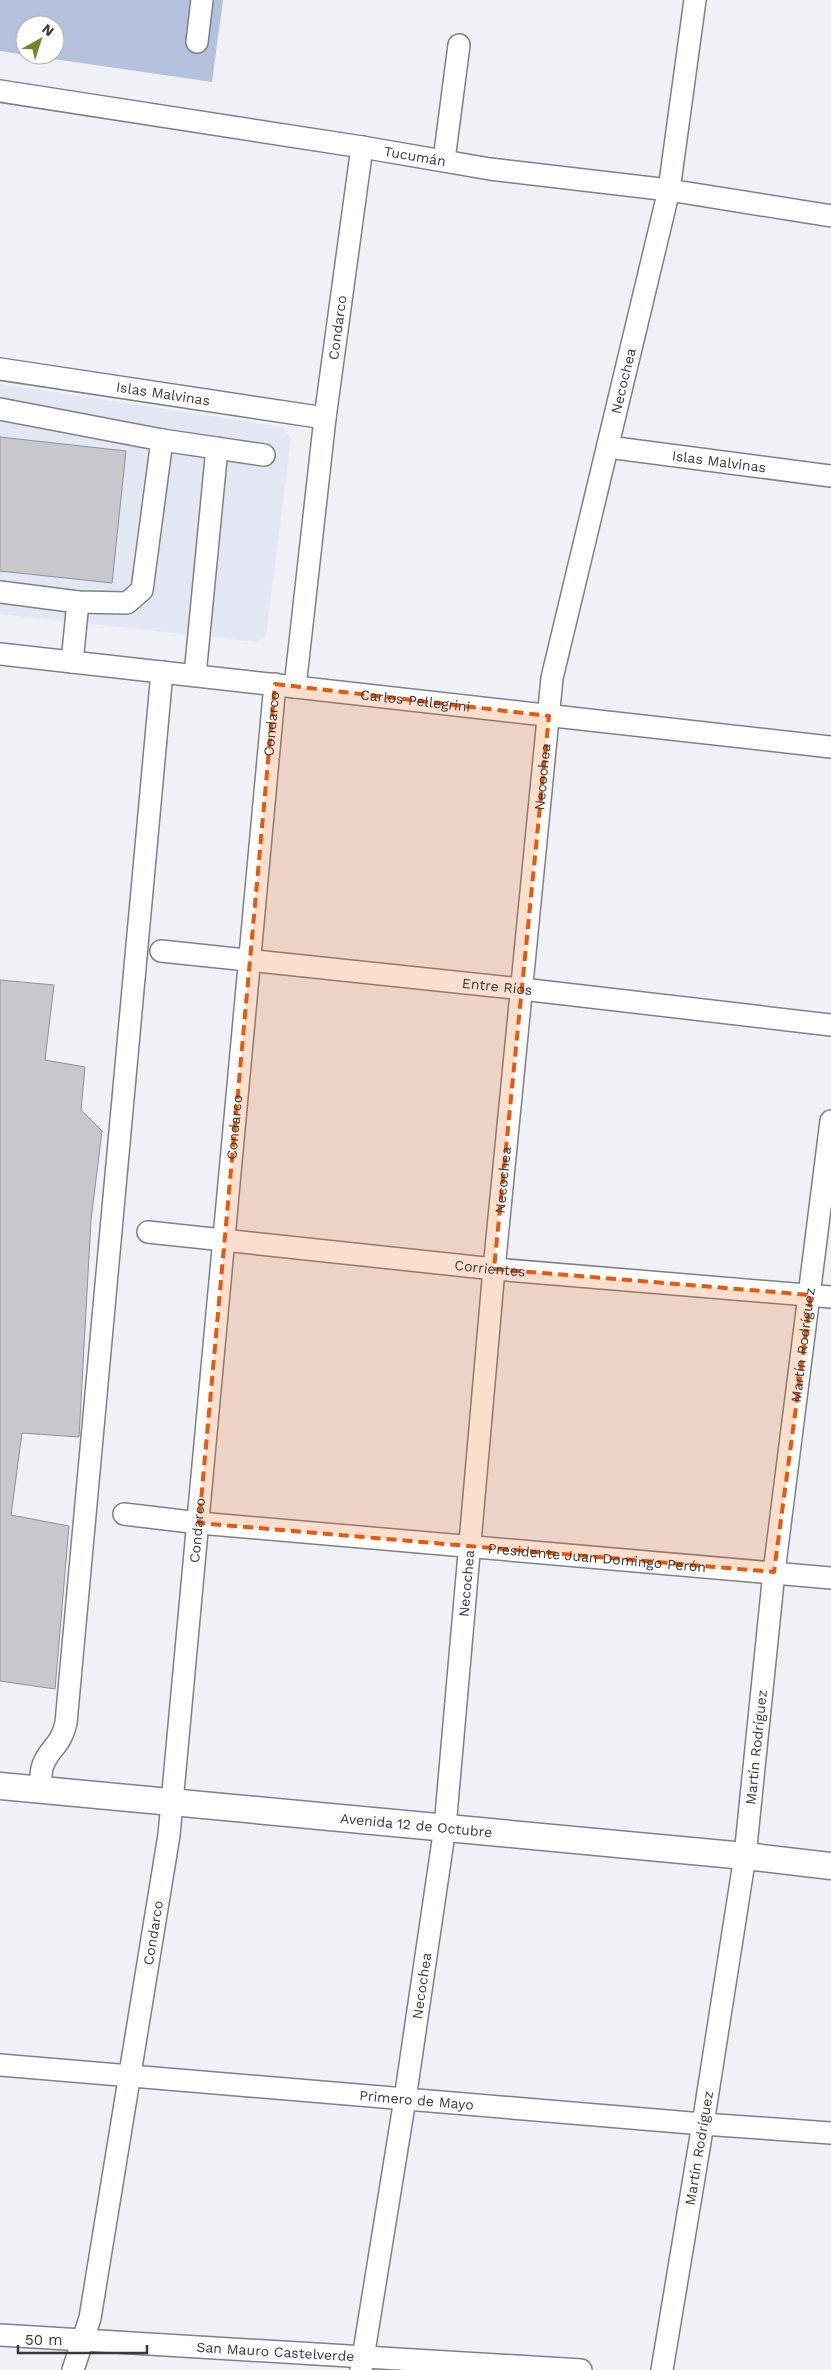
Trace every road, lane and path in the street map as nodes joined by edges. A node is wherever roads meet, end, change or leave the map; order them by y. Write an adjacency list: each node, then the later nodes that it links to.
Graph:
1 (202, 0): 3 (street)
2 (695, 0): 8 (street, Necochea)
3 (196, 42)
4 (459, 45): 7 (street)
5 (0, 91): 6 (street, Tucumán)
6 (362, 147): 7 (street, Tucumán); 12 (street, Condarco)
7 (444, 160): 8 (street, Tucumán)
8 (668, 190): 9 (street, Tucumán); 14 (street, Necochea)
9 (831, 216)
10 (0, 369): 12 (street, Islas Malvinas)
11 (0, 409): 13 (street)
12 (325, 418): 25 (street, Condarco)
13 (162, 440): 15 (street); 19 (street)
14 (608, 447): 17 (street, Islas Malvinas); 26 (street, Necochea)
15 (217, 448): 16 (street); 23 (street)
16 (264, 455)
17 (831, 476)
18 (0, 592): 19 (street)
19 (78, 602): 21 (street)
20 (0, 654): 21 (street, Carlos Pellegrini)
21 (72, 662): 22 (street, Carlos Pellegrini)
22 (162, 672): 23 (street, Carlos Pellegrini); 43 (street)
23 (194, 675): 24 (street, Carlos Pellegrini)
24 (275, 684): 25 (street, Carlos Pellegrini); 29 (street, Condarco)
25 (296, 687): 26 (street, Carlos Pellegrini)
26 (549, 716): 27 (street, Carlos Pellegrini); 30 (street, Necochea)
27 (831, 747)
28 (161, 952): 29 (street, Entre Ríos)
29 (248, 961): 30 (street, Entre Ríos); 34 (street, Condarco)
30 (522, 990): 31 (street, Entre Ríos); 35 (street, Necochea)
31 (831, 1025)
32 (831, 1121): 36 (street, Martín Rodríguez)
33 (148, 1232): 34 (street, Corrientes)
34 (224, 1240): 35 (street, Corrientes); 38 (street, Condarco)
35 (494, 1269): 36 (street, Corrientes); 39 (street, Necochea)
36 (821, 1296): 40 (street, Martín Rodríguez)
37 (124, 1514): 38 (street, Presidente Juan Domingo Perón)
38 (199, 1523): 39 (street, Presidente Juan Domingo Perón); 44 (street, Condarco)
39 (469, 1545): 40 (street, Presidente Juan Domingo Perón); 45 (street, Necochea)
40 (774, 1572): 41 (street, Presidente Juan Domingo Perón); 46 (street, Martín Rodríguez)
41 (831, 1578)
42 (0, 1786): 43 (main road, Avenida 12 de Octubre)
43 (40, 1790): 44 (main road, Avenida 12 de Octubre)
44 (172, 1803): 45 (main road, Avenida 12 de Octubre); 49 (street, Condarco)
45 (444, 1827): 46 (main road, Avenida 12 de Octubre); 50 (street, Necochea)
46 (745, 1856): 47 (main road, Avenida 12 de Octubre); 51 (street, Martín Rodríguez)
47 (831, 1866)
48 (0, 2065): 49 (street, Primero de Mayo)
49 (128, 2076): 50 (street, Primero de Mayo); 54 (street, Condarco)
50 (405, 2099): 51 (street, Primero de Mayo); 55 (street, Necochea)
51 (703, 2124): 52 (street, Primero de Mayo); 58 (street, Martín Rodríguez)
52 (831, 2133)
53 (0, 2336): 54 (street, San Mauro Castelverde)
54 (81, 2341): 55 (street, San Mauro Castelverde); 56 (street, Condarco)
55 (362, 2364): 57 (street, San Mauro Castelverde)
56 (73, 2370)
57 (581, 2370)
58 (662, 2370)

